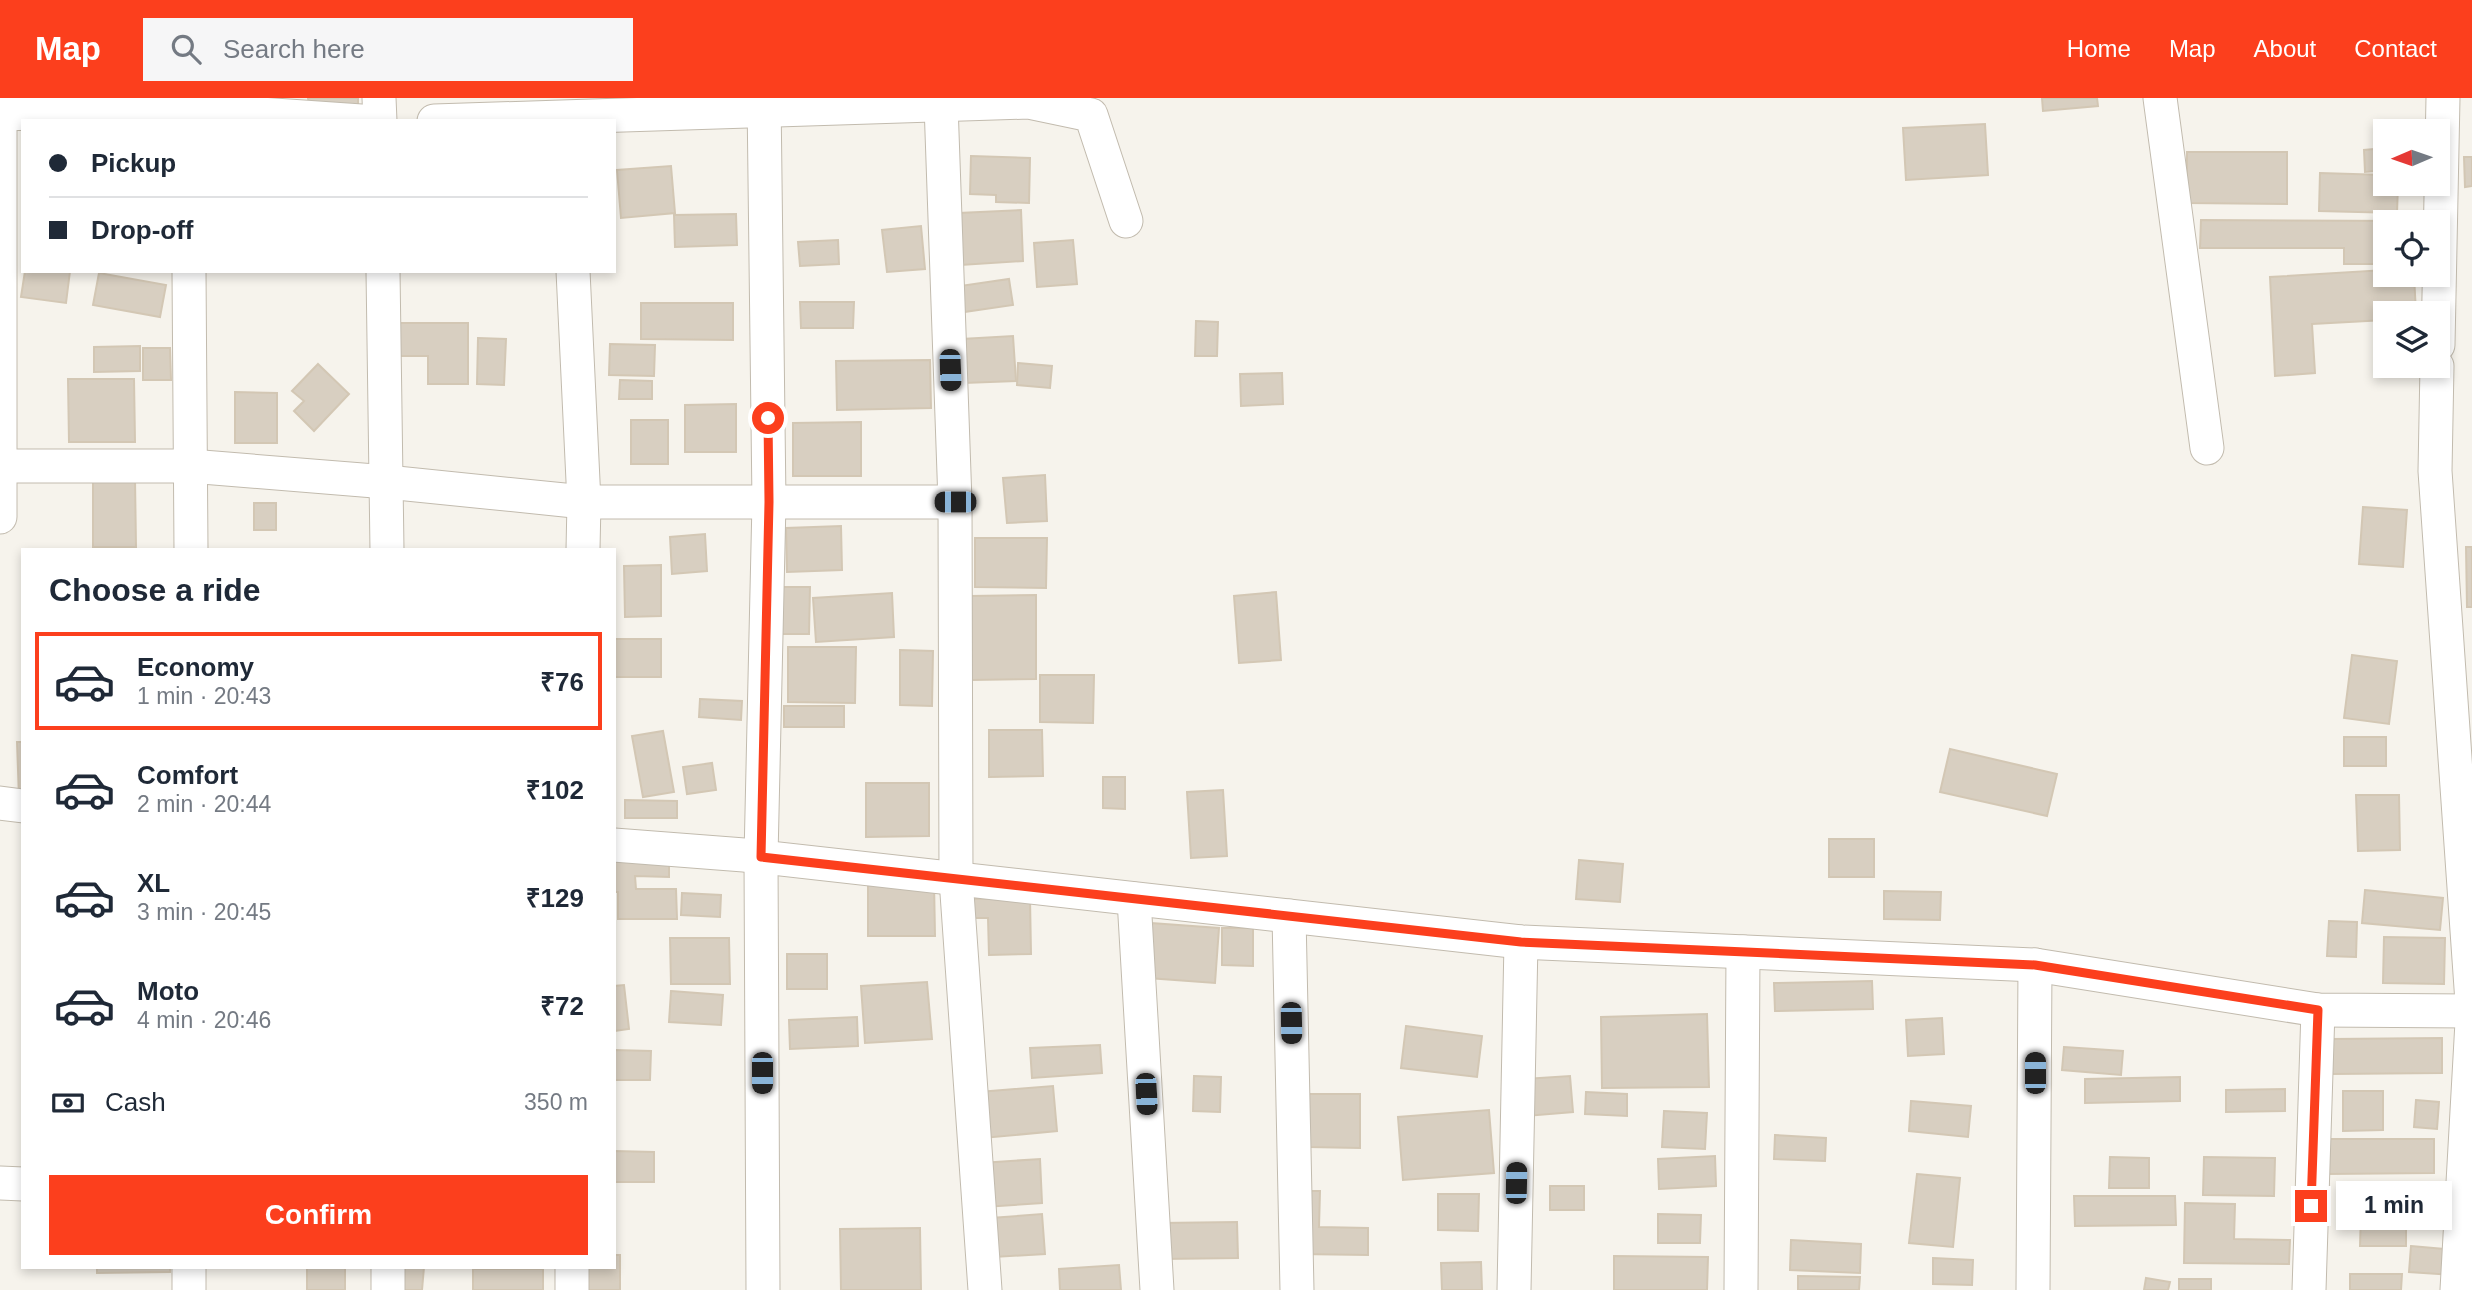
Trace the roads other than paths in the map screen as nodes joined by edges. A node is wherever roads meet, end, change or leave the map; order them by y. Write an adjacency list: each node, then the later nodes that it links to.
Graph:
1 (379, 98): 11 (street)
2 (2161, 98): 19 (street)
3 (2443, 98): 17 (street)
4 (764, 104): 5 (street); 8 (street); 24 (street)
5 (941, 104): 13 (street); 25 (street)
6 (0, 107): 9 (street)
7 (188, 109): 9 (street); 10 (street)
8 (565, 112): 12 (street)
9 (0, 114): 20 (street)
10 (332, 119)
11 (380, 119)
12 (463, 119)
13 (1126, 221)
14 (189, 273): 21 (street)
15 (383, 273): 22 (street)
16 (573, 273): 23 (street)
17 (2439, 301)
18 (2437, 378): 40 (street)
19 (2207, 449)
20 (0, 466): 21 (street); 26 (street)
21 (190, 466): 22 (street); 27 (street)
22 (387, 482): 23 (street); 28 (street)
23 (584, 502): 24 (street); 29 (street)
24 (769, 502): 25 (street); 33 (street)
25 (955, 502): 34 (street)
26 (0, 517)
27 (191, 548)
28 (387, 548)
29 (583, 548)
30 (0, 803): 31 (street)
31 (21, 806)
32 (616, 845): 33 (street)
33 (761, 857): 34 (street); 52 (street)
34 (956, 879): 35 (street); 53 (street)
35 (1134, 899): 36 (street); 54 (street)
36 (1289, 916): 37 (street); 55 (street)
37 (1521, 942): 38 (street); 56 (street)
38 (1743, 952): 39 (street); 57 (street)
39 (2035, 965): 41 (street); 58 (street)
40 (2472, 1002)
41 (2318, 1010): 42 (street); 59 (street)
42 (2472, 1011)
43 (2472, 1022): 60 (street)
44 (0, 1183): 45 (street)
45 (21, 1184)
46 (188, 1269): 49 (street)
47 (388, 1269): 50 (street)
48 (572, 1269): 51 (street)
49 (189, 1290)
50 (388, 1290)
51 (572, 1290)
52 (763, 1290)
53 (985, 1290)
54 (1157, 1290)
55 (1297, 1290)
56 (1514, 1290)
57 (1741, 1290)
58 (2033, 1290)
59 (2309, 1290)
60 (2457, 1290)

